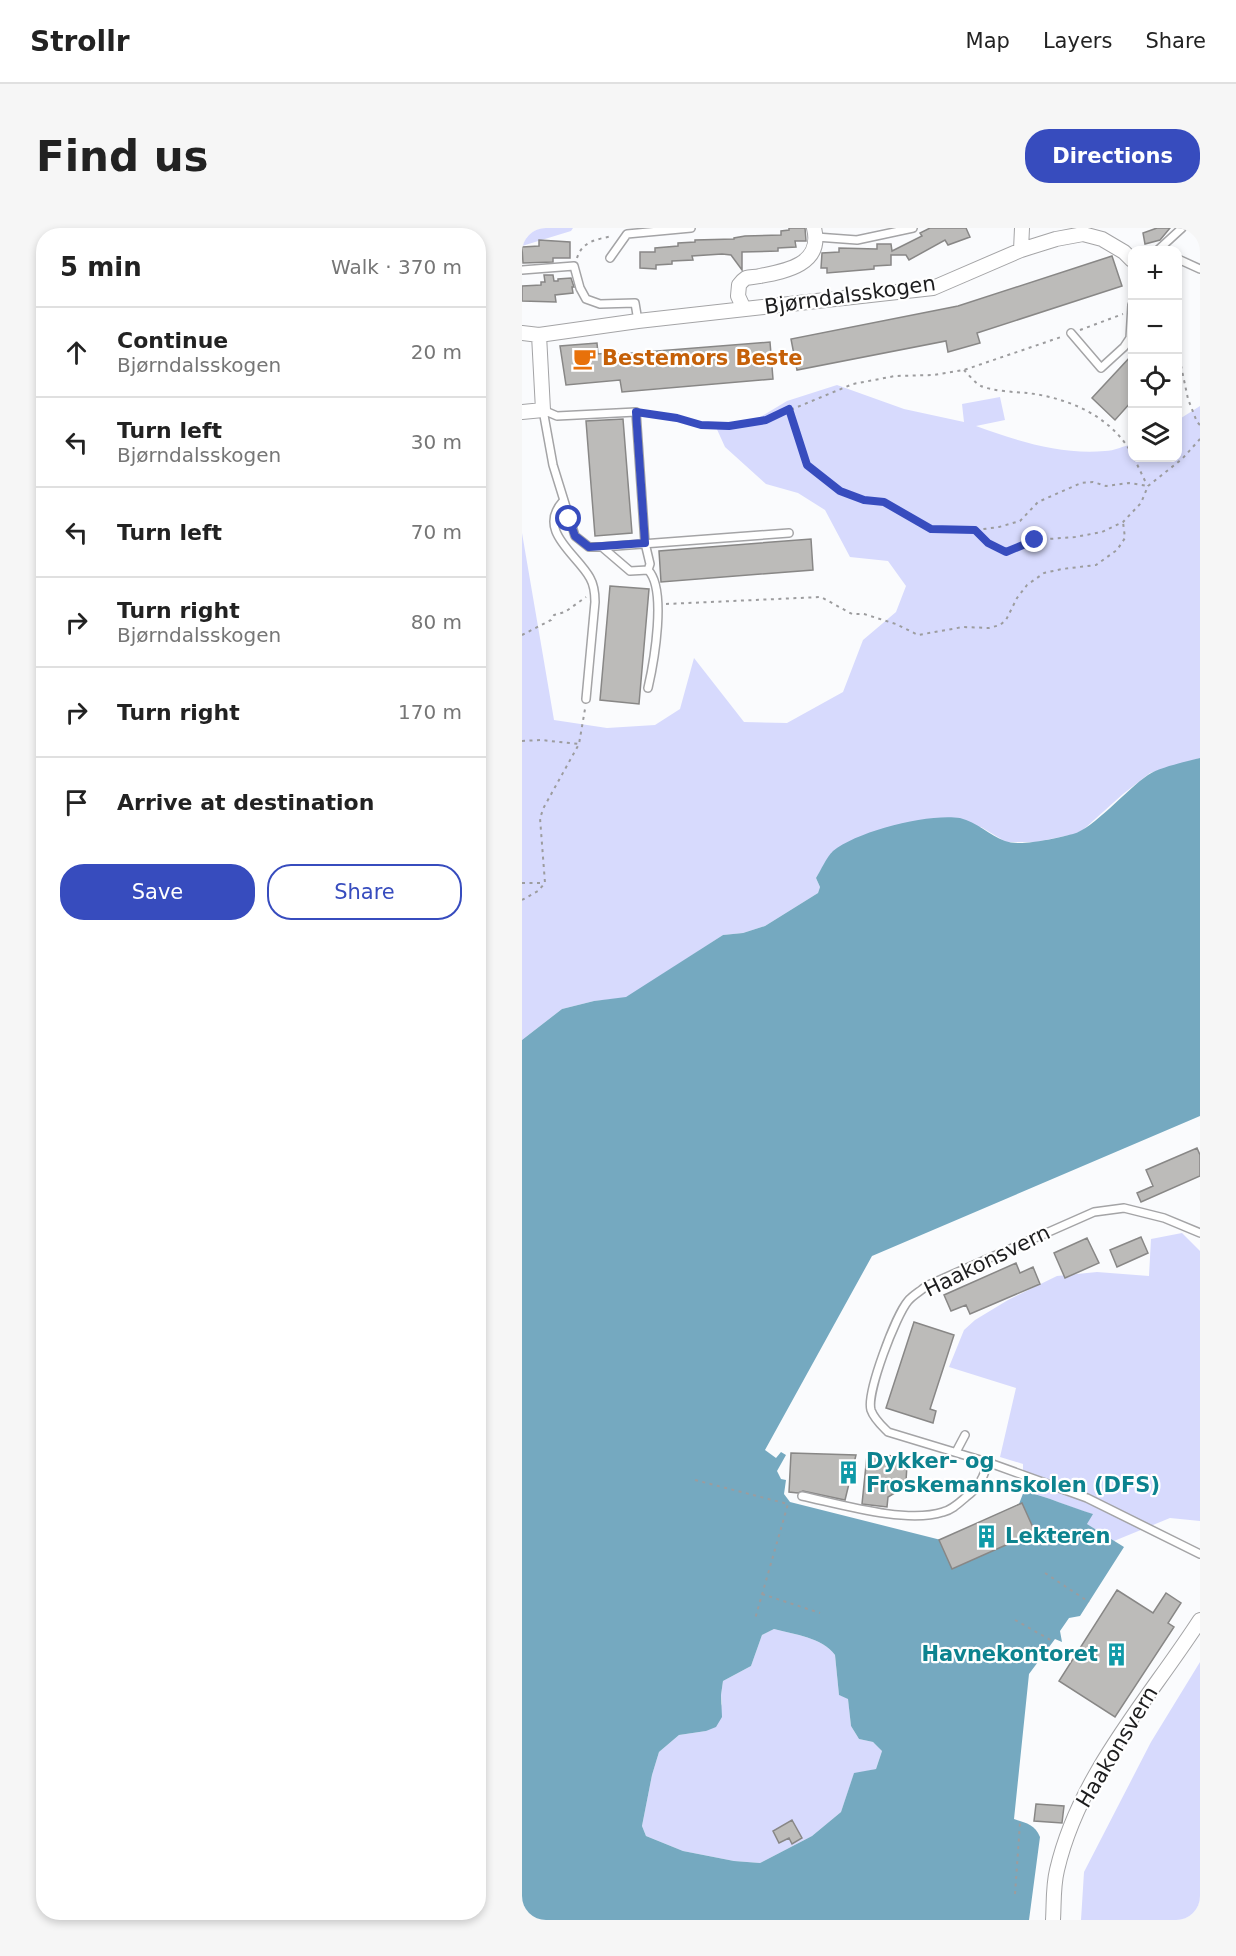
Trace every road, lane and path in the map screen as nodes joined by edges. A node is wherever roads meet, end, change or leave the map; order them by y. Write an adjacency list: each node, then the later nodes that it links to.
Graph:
1 (691, 228): 6 (lane)
2 (914, 228): 5 (lane)
3 (1022, 228): 8 (street)
4 (1182, 228): 7 (lane)
5 (815, 233): 15 (street, Bjørndalsskogen)
6 (627, 234): 10 (lane); 12 (path)
7 (1164, 246)
8 (1021, 250): 9 (street, Bjørndalsskogen); 15 (street, Bjørndalsskogen)
9 (1128, 256)
10 (610, 258)
11 (1182, 261): 13 (lane)
12 (574, 266): 14 (lane); 17 (lane)
13 (1200, 269)
14 (522, 270)
15 (744, 309): 17 (street, Bjørndalsskogen)
16 (1128, 310): 19 (path)
17 (638, 321): 20 (street, Bjørndalsskogen)
18 (522, 333): 20 (street, Bjørndalsskogen)
19 (1071, 333): 21 (lane); 22 (path)
20 (539, 335): 25 (street)
21 (1128, 341)
22 (964, 370): 24 (path); 30 (path)
23 (1182, 371): 28 (path)
24 (789, 409): 27 (path); 35 (path)
25 (543, 410): 26 (street); 27 (lane); 33 (lane)
26 (522, 412)
27 (636, 412): 37 (lane)
28 (1200, 424)
29 (1200, 439): 32 (path)
30 (1128, 447)
31 (1136, 462): 32 (path)
32 (1148, 486): 34 (path); 35 (path)
33 (563, 501): 38 (lane); 40 (lane)
34 (1123, 522): 35 (path); 41 (path)
35 (975, 530)
36 (789, 532): 37 (lane)
37 (645, 543): 38 (lane); 39 (lane)
38 (602, 547): 39 (lane)
39 (648, 570): 41 (lane)
40 (594, 589): 42 (path); 44 (lane)
41 (657, 604): 43 (lane)
42 (522, 634)
43 (648, 688)
44 (586, 699): 46 (path)
45 (522, 741): 46 (path)
46 (579, 744): 48 (path)
47 (522, 883): 48 (path)
48 (545, 883): 49 (path)
49 (522, 900)
50 (1200, 1233): 52 (lane, Haakonsvern)
51 (965, 1435): 52 (lane)
52 (956, 1452): 53 (lane, Haakonsvern)
53 (987, 1462): 55 (lane); 56 (lane, Haakonsvern)
54 (695, 1480): 58 (path)
55 (802, 1496)
56 (1200, 1554)
57 (1045, 1573): 59 (path)
58 (762, 1594): 60 (path); 61 (path)
59 (1089, 1602)
60 (820, 1613)
61 (755, 1619)
62 (1015, 1620): 64 (path)
63 (1200, 1620): 67 (street, Haakonsvern)
64 (1054, 1642)
65 (1020, 1823): 66 (path)
66 (1015, 1894)
67 (1053, 1920)

